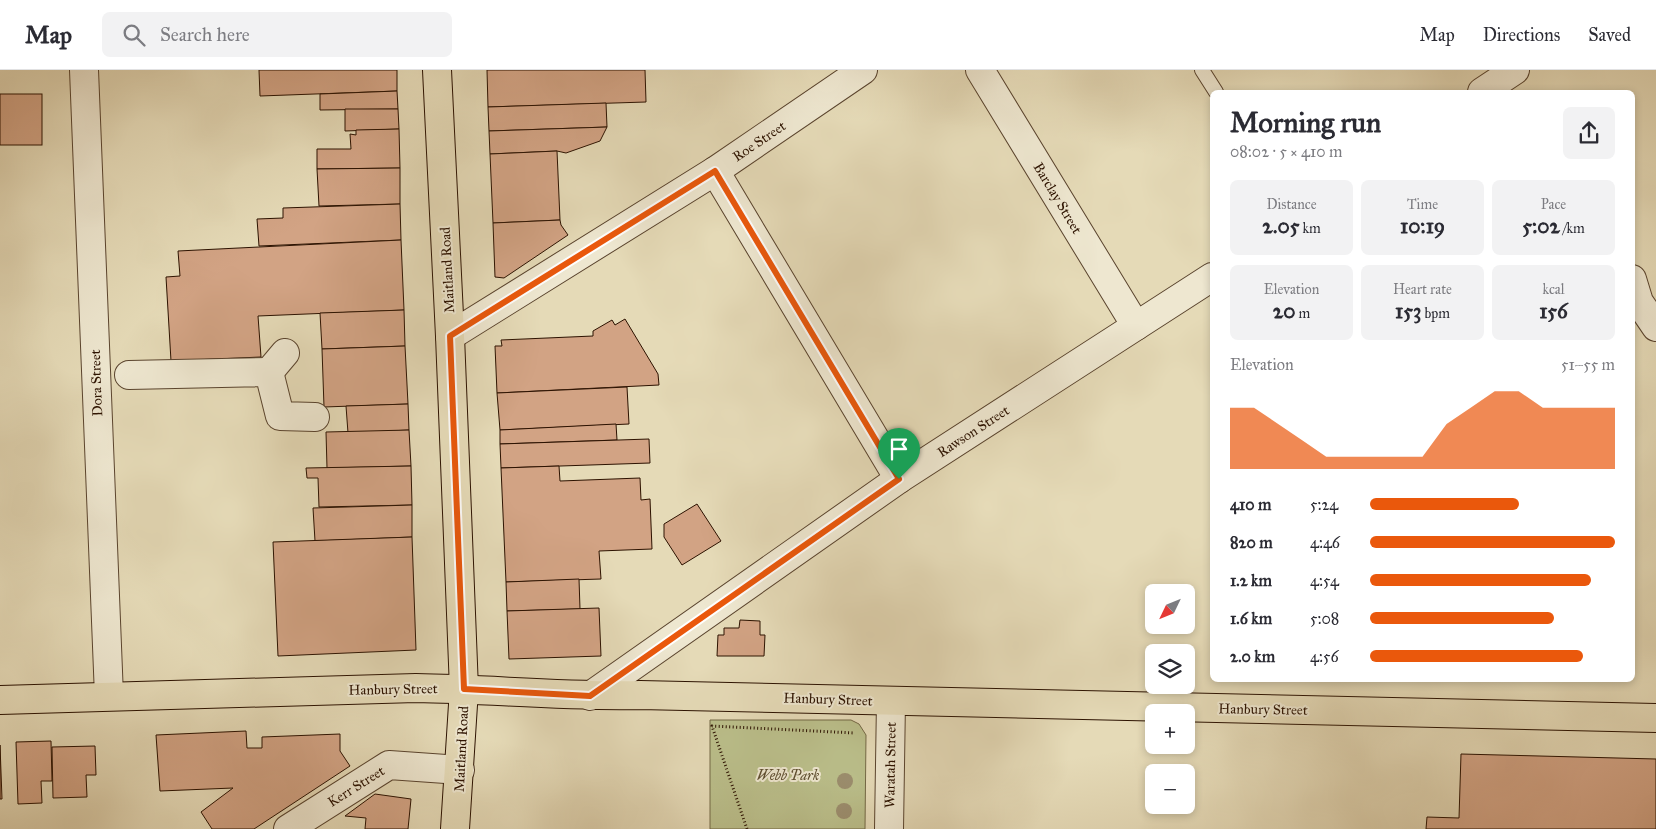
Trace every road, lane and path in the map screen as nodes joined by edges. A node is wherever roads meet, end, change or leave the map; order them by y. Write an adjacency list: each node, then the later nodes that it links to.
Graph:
1 (84, 70): 17 (street, Dora Street)
2 (437, 70): 12 (main road, Maitland Road)
3 (863, 70): 7 (street, Roe Street)
4 (980, 70): 10 (street, Barclay Street)
5 (1202, 70): 6 (lane)
6 (1215, 90)
7 (715, 171): 12 (street, Roe Street); 15 (street)
8 (1210, 278): 10 (street, Rawson Street)
9 (1635, 292): 11 (street)
10 (1136, 326): 15 (street, Rawson Street)
11 (1656, 326)
12 (450, 336): 16 (main road, Maitland Road)
13 (128, 375): 14 (street)
14 (315, 417)
15 (899, 479): 18 (street, Rawson Street)
16 (464, 689): 17 (main road, Hanbury Street); 18 (main road, Hanbury Street); 23 (main road, Maitland Road)
17 (110, 696): 19 (main road, Hanbury Street)
18 (590, 696): 20 (main road, Hanbury Street)
19 (0, 700)
20 (891, 702): 21 (main road, Hanbury Street); 27 (street, Waratah Street)
21 (1656, 718)
22 (855, 733): 26 (path)
23 (460, 770): 24 (street, Kerr Street); 25 (main road, Maitland Road)
24 (288, 829)
25 (455, 829)
26 (747, 829)
27 (889, 829)

